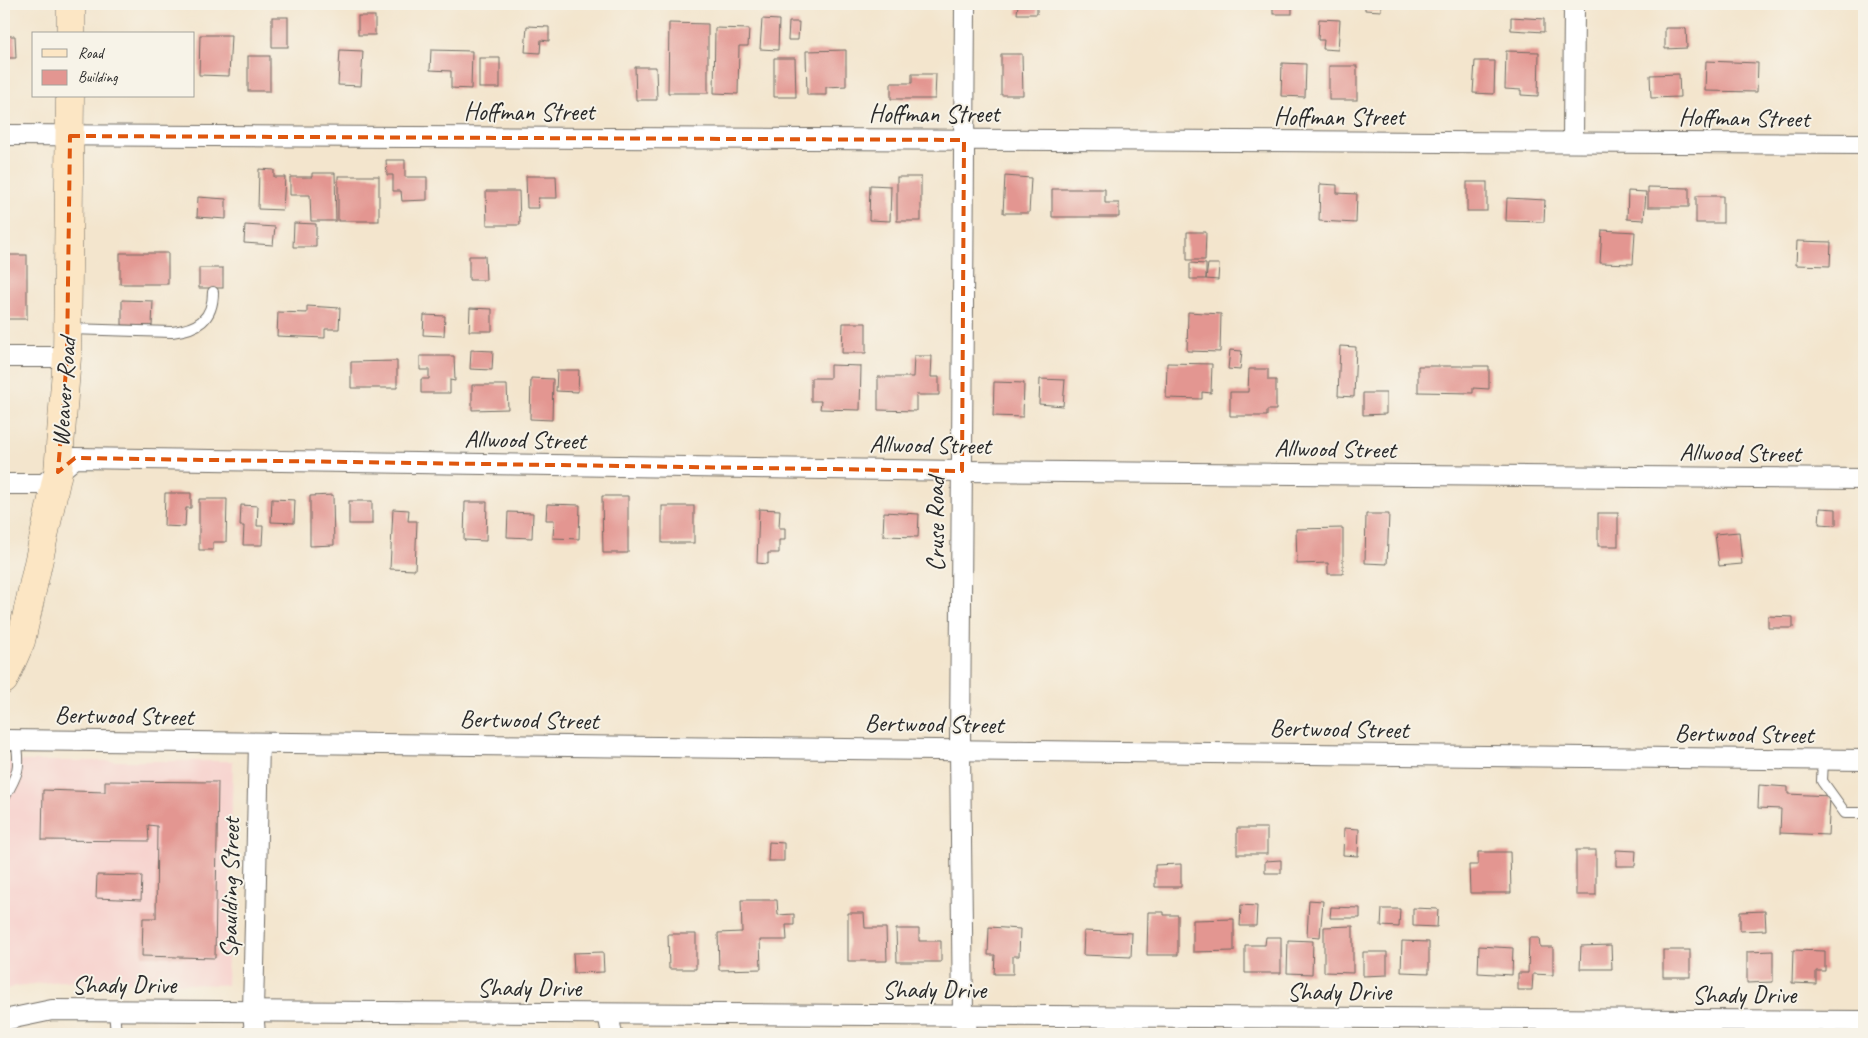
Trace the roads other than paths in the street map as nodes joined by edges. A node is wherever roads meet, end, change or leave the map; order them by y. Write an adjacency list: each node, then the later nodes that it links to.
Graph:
1 (71, 4): 4 (street)
2 (965, 4): 8 (street, Cruse Road)
3 (1574, 4): 9 (street)
4 (71, 32)
5 (70, 98): 7 (street, Weaver Road)
6 (4, 135): 7 (street, Hoffman Street)
7 (70, 136): 8 (street, Hoffman Street); 12 (street, Weaver Road)
8 (964, 140): 9 (street, Hoffman Street); 15 (street, Cruse Road)
9 (1573, 141): 10 (street, Hoffman Street)
10 (1864, 144)
11 (213, 292): 12 (lane)
12 (68, 330): 14 (street, Weaver Road)
13 (4, 357): 14 (street)
14 (67, 357): 16 (street, Weaver Road)
15 (962, 471): 16 (street, Allwood Street); 17 (street, Allwood Street); 22 (street, Cruse Road)
16 (58, 472): 18 (street, Allwood Street); 19 (street, Weaver Road)
17 (1864, 479)
18 (4, 484)
19 (4, 680)
20 (10, 740): 21 (street, Bertwood Street); 25 (lane)
21 (259, 743): 22 (street, Bertwood Street); 28 (street, Spaulding Street)
22 (960, 750): 23 (street, Bertwood Street); 32 (street, Cruse Road)
23 (1823, 760): 24 (street, Bertwood Street); 26 (lane)
24 (1864, 760)
25 (4, 798)
26 (1864, 813)
27 (114, 1011): 28 (street, Shady Drive); 30 (street, Shady Drive); 33 (lane)
28 (253, 1011): 29 (street, Shady Drive); 34 (street, Spaulding Street)
29 (608, 1014): 32 (street, Shady Drive); 35 (street)
30 (4, 1020)
31 (1864, 1021): 32 (street, Shady Drive)
32 (965, 1025)
33 (116, 1034)
34 (255, 1034)
35 (612, 1034)

